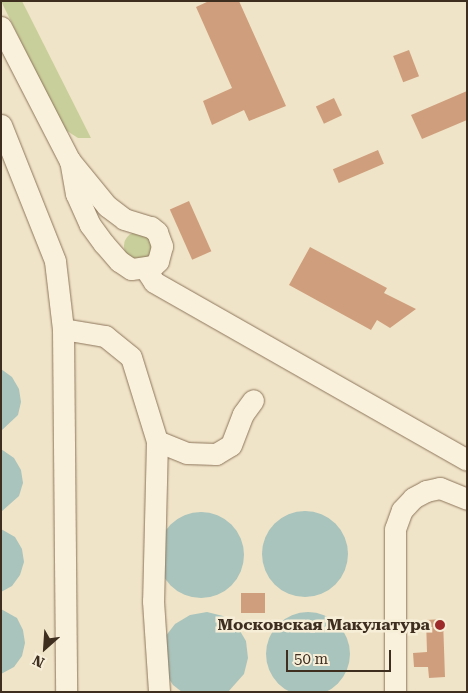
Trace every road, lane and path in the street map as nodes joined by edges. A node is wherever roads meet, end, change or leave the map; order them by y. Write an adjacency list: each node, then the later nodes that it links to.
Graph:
1 (1, 27): 3 (street)
2 (1, 125): 5 (street)
3 (70, 161): 4 (street); 4 (street)
4 (146, 270): 8 (street)
5 (63, 329): 7 (street); 10 (street)
6 (253, 400): 7 (street)
7 (156, 441): 11 (street)
8 (467, 460)
9 (467, 499): 12 (street)
10 (66, 692)
11 (159, 692)
12 (396, 692)

